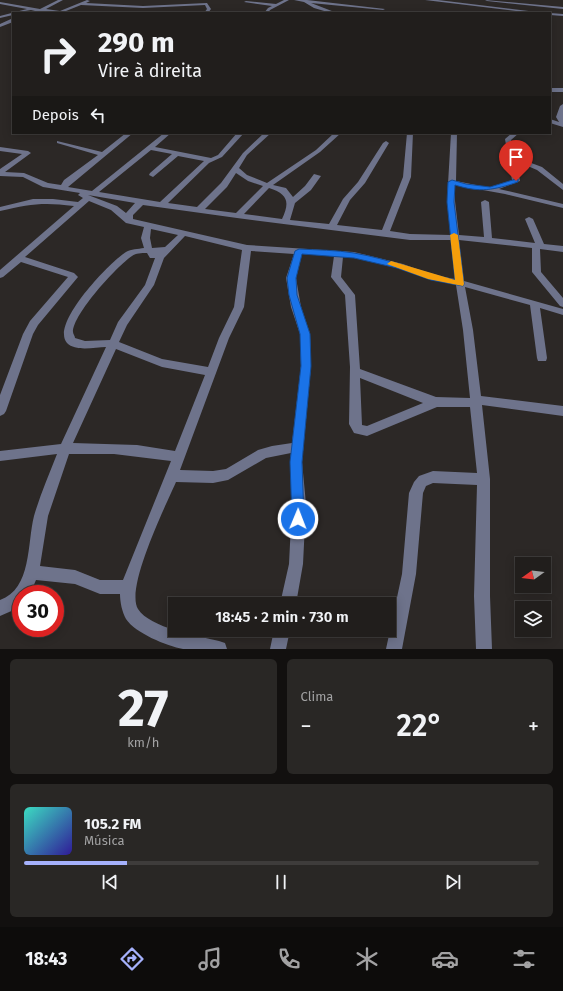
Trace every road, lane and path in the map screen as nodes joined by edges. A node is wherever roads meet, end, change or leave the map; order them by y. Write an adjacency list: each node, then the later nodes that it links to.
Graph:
1 (61, 0): 21 (street)
2 (90, 0): 14 (street)
3 (188, 0): 15 (street)
4 (288, 0): 17 (street)
5 (296, 0): 10 (street)
6 (427, 0): 12 (street)
7 (487, 0): 20 (street)
8 (133, 1): 19 (street)
9 (159, 1): 18 (street)
10 (305, 1): 28 (street); 29 (street)
11 (246, 2): 17 (street)
12 (454, 2): 30 (street)
13 (0, 3): 23 (street)
14 (82, 4): 19 (street); 22 (street)
15 (192, 4): 18 (street); 25 (street); 26 (street)
16 (387, 4): 29 (street)
17 (276, 5): 27 (street)
18 (164, 6): 19 (street)
19 (123, 7)
20 (563, 8)
21 (40, 10): 22 (street); 23 (street)
22 (68, 10): 24 (street)
23 (32, 11)
24 (76, 12)
25 (183, 12)
26 (207, 12)
27 (267, 12)
28 (332, 12)
29 (381, 12)
30 (535, 12)
31 (12, 14): 34 (street)
32 (551, 14): 33 (street)
33 (563, 15)
34 (0, 18): 35 (street)
35 (11, 21): 36 (street)
36 (0, 26)
37 (551, 90): 38 (street)
38 (563, 90)
39 (563, 106): 41 (street)
40 (551, 121): 41 (street)
41 (563, 124)
42 (563, 129): 43 (street)
43 (563, 132)
44 (129, 134): 57 (street)
45 (167, 134): 54 (street)
46 (240, 134): 59 (street)
47 (267, 134): 60 (street)
48 (337, 134): 65 (street)
49 (410, 134): 85 (street)
50 (454, 134): 64 (street)
51 (515, 134): 58 (street)
52 (59, 142): 57 (street)
53 (386, 143): 84 (street)
54 (150, 148): 56 (street); 69 (street)
55 (0, 149): 61 (street)
56 (177, 153): 59 (street); 62 (street)
57 (103, 154): 66 (street)
58 (512, 158): 67 (street); 68 (street)
59 (212, 160): 74 (street)
60 (235, 168): 65 (street); 78 (street)
61 (1, 174): 66 (street)
62 (152, 174)
63 (317, 176): 72 (street)
64 (452, 182): 68 (street); 88 (street)
65 (268, 185): 72 (street); 79 (street)
66 (66, 188): 69 (street); 70 (street)
67 (563, 188)
68 (490, 189): 76 (street)
69 (95, 192): 71 (street)
70 (88, 198): 75 (street); 80 (street)
71 (141, 202): 74 (street); 80 (street)
72 (291, 202): 82 (street)
73 (485, 202): 87 (street)
74 (163, 204): 78 (street)
75 (80, 205): 77 (street); 96 (street)
76 (563, 206)
77 (0, 209)
78 (199, 210): 79 (street)
79 (237, 216): 82 (street)
80 (128, 219): 83 (street)
81 (529, 219): 89 (street)
82 (285, 222): 84 (street)
83 (148, 226): 86 (street); 94 (street)
84 (332, 227): 85 (street)
85 (385, 233): 88 (street)
86 (182, 235): 90 (street); 92 (street)
87 (488, 240): 88 (street); 89 (street)
88 (455, 242): 99 (street)
89 (538, 247): 91 (street); 101 (street)
90 (247, 248): 93 (street); 105 (street)
91 (563, 249)
92 (165, 250): 94 (street); 97 (street)
93 (299, 251): 95 (street); 113 (street)
94 (150, 252): 97 (street); 103 (street)
95 (339, 254): 99 (street); 106 (street)
96 (18, 258): 98 (street); 107 (street)
97 (157, 263): 103 (street)
98 (0, 275)
99 (460, 284): 100 (street); 108 (street)
100 (534, 303): 102 (street); 104 (street)
101 (563, 304)
102 (563, 312)
103 (112, 344): 105 (street); 112 (street)
104 (542, 358)
105 (212, 372): 115 (street)
106 (355, 372): 109 (street); 109 (street)
107 (3, 395): 110 (street)
108 (476, 401): 109 (street); 111 (street); 117 (street)
109 (436, 402)
110 (0, 411)
111 (563, 411)
112 (65, 448): 114 (street); 115 (street); 118 (street)
113 (298, 448): 116 (street); 121 (street)
114 (0, 456)
115 (180, 456): 116 (street)
116 (172, 476): 120 (street)
117 (484, 479): 127 (street); 128 (street)
118 (32, 572): 119 (street); 120 (street)
119 (26, 585)
120 (128, 587): 125 (street)
121 (289, 597)
122 (12, 603): 123 (street)
123 (0, 608)
124 (281, 637): 126 (street)
125 (219, 649)
126 (278, 649)
127 (394, 649)
128 (484, 649)

